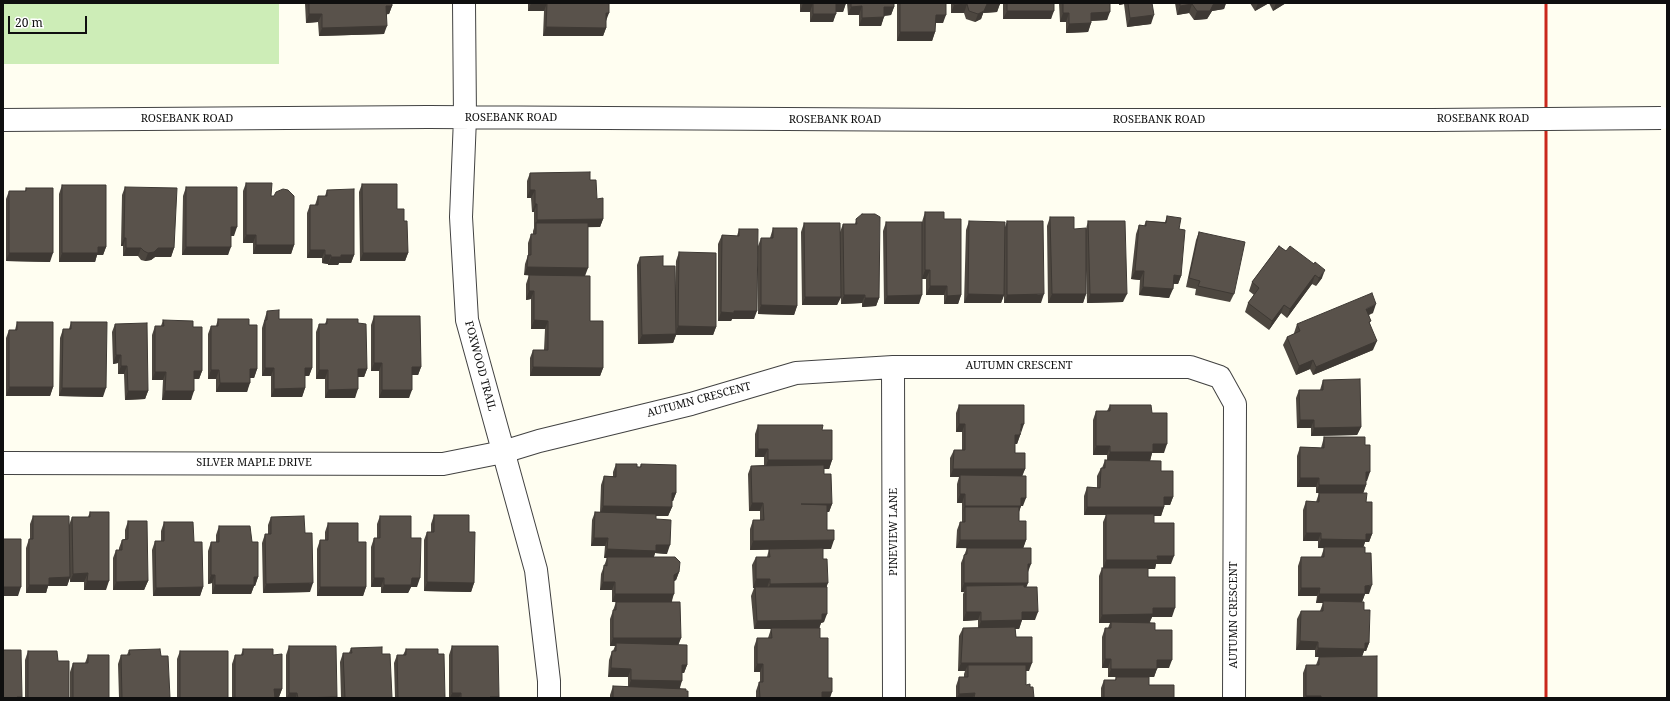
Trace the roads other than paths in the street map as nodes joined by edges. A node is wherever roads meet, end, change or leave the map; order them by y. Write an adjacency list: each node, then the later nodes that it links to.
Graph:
1 (464, 3): 2 (street, FOXWOOD TRAIL)
2 (465, 118): 3 (street, ROSEBANK ROAD, bridge); 4 (street, ROSEBANK ROAD); 6 (street, FOXWOOD TRAIL)
3 (1664, 118)
4 (3, 120)
5 (892, 367): 6 (street, AUTUMN CRESCENT); 9 (street, PINEVIEW LANE); 10 (street, AUTUMN CRESCENT)
6 (503, 452): 7 (street, SILVER MAPLE DRIVE); 8 (street, FOXWOOD TRAIL)
7 (3, 463)
8 (549, 698)
9 (894, 698)
10 (1234, 698)

